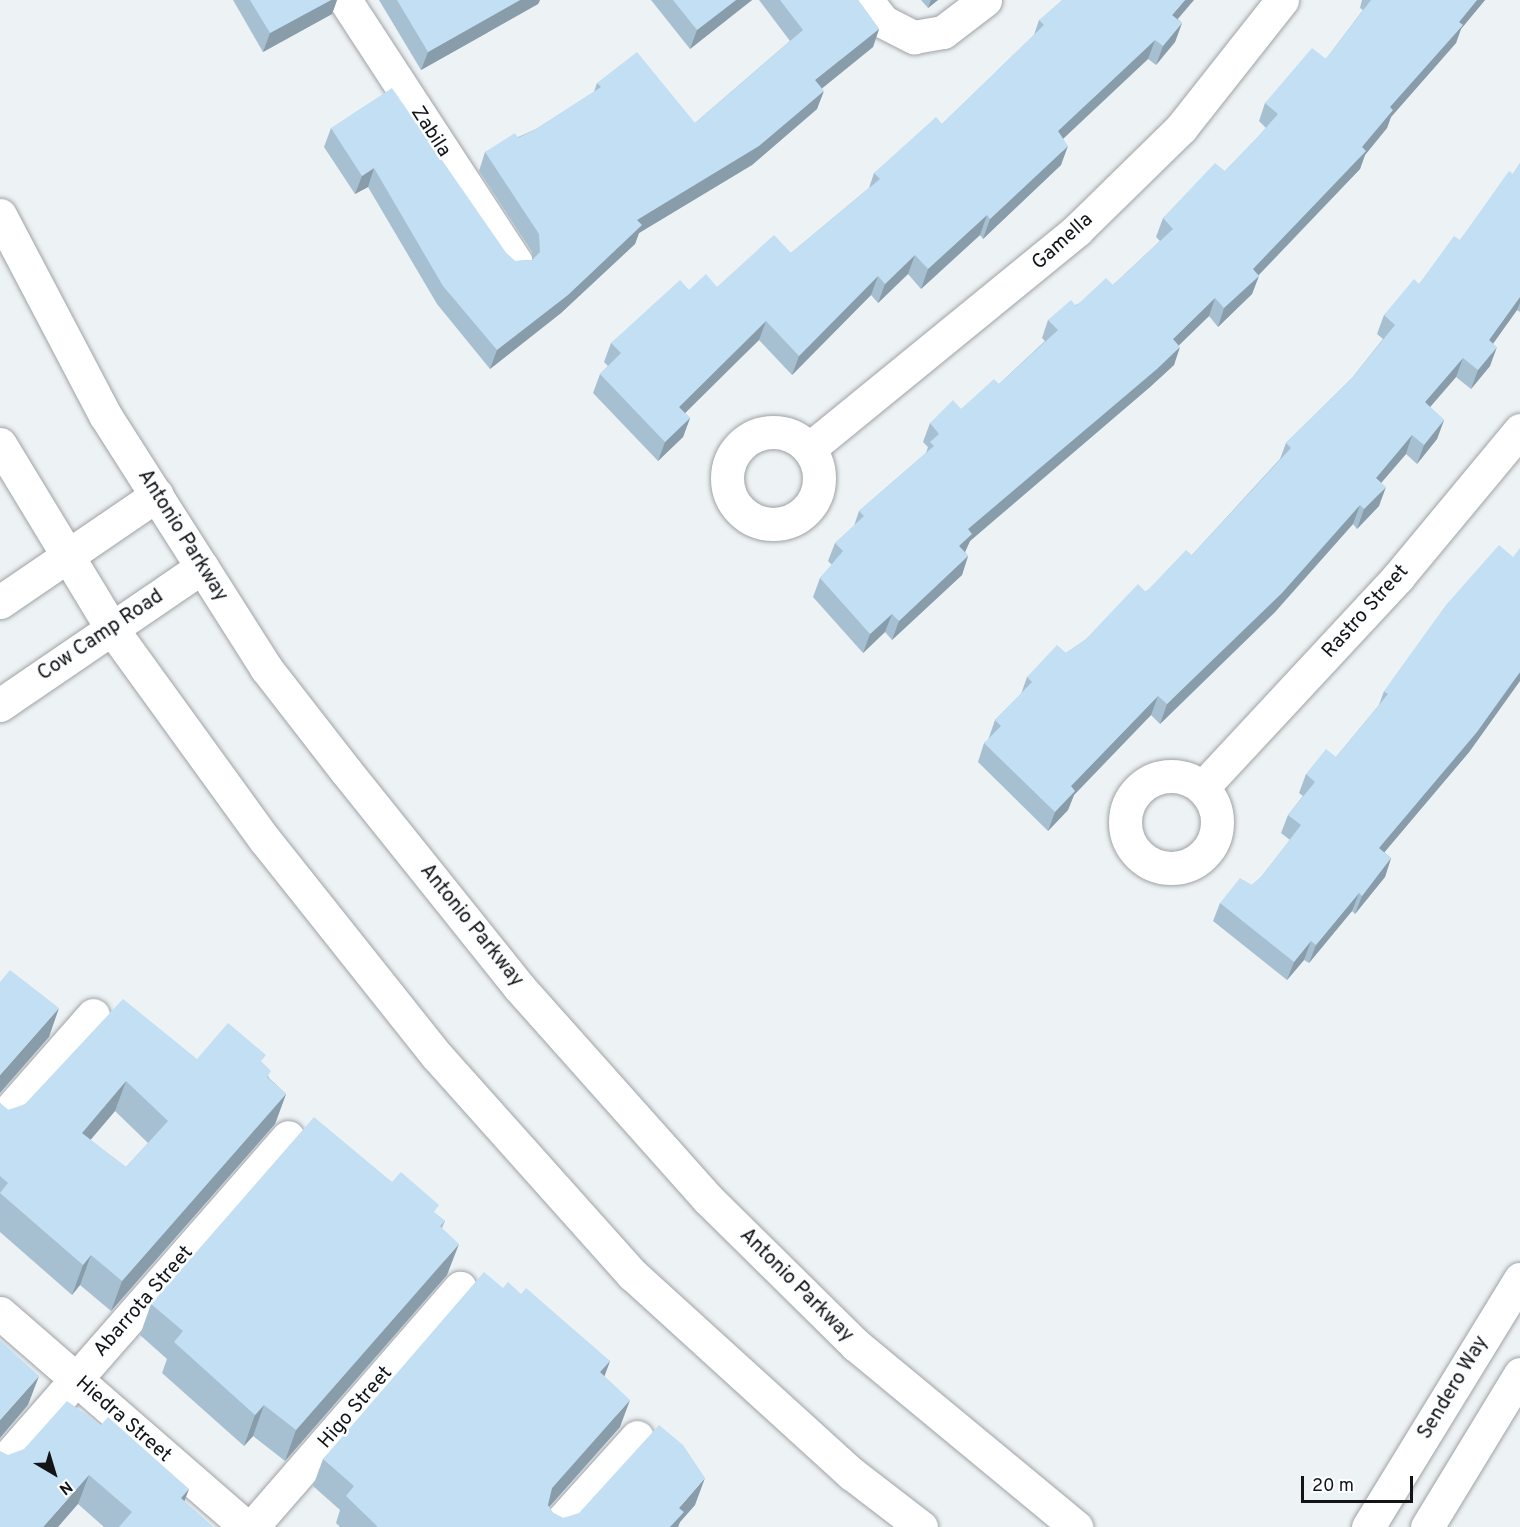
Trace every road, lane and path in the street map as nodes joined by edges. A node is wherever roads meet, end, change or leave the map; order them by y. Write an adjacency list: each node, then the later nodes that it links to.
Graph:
1 (345, 0): 6 (main road, Zabila)
2 (866, 0): 3 (main road)
3 (985, 0)
4 (1282, 0): 9 (main road, Gamella)
5 (0, 215): 10 (main road, Antonio Parkway)
6 (516, 262)
7 (1520, 430): 16 (main road, Rastro Street)
8 (0, 444): 11 (main road)
9 (810, 448)
10 (157, 495): 11 (main road); 12 (main road, Antonio Parkway)
11 (65, 559): 13 (main road); 14 (main road)
12 (202, 567): 14 (main road, Cow Camp Road); 31 (main road, Antonio Parkway)
13 (0, 602)
14 (112, 629): 15 (main road, Cow Camp Road); 30 (main road)
15 (0, 705)
16 (1203, 788)
17 (93, 1015): 18 (main road)
18 (0, 1121)
19 (288, 1137): 24 (main road, Abarrota Street)
20 (1520, 1279): 32 (main road, Sendero Way)
21 (460, 1288): 28 (main road, Higo Street)
22 (0, 1313): 24 (main road, Hiedra Street)
23 (1520, 1374): 33 (main road)
24 (76, 1379): 26 (main road, Abarrota Street); 27 (main road, Hiedra Street)
25 (637, 1437): 29 (main road)
26 (0, 1467)
27 (246, 1527)
28 (252, 1527)
29 (556, 1527)
30 (921, 1527)
31 (1076, 1527)
32 (1368, 1527)
33 (1427, 1527)

